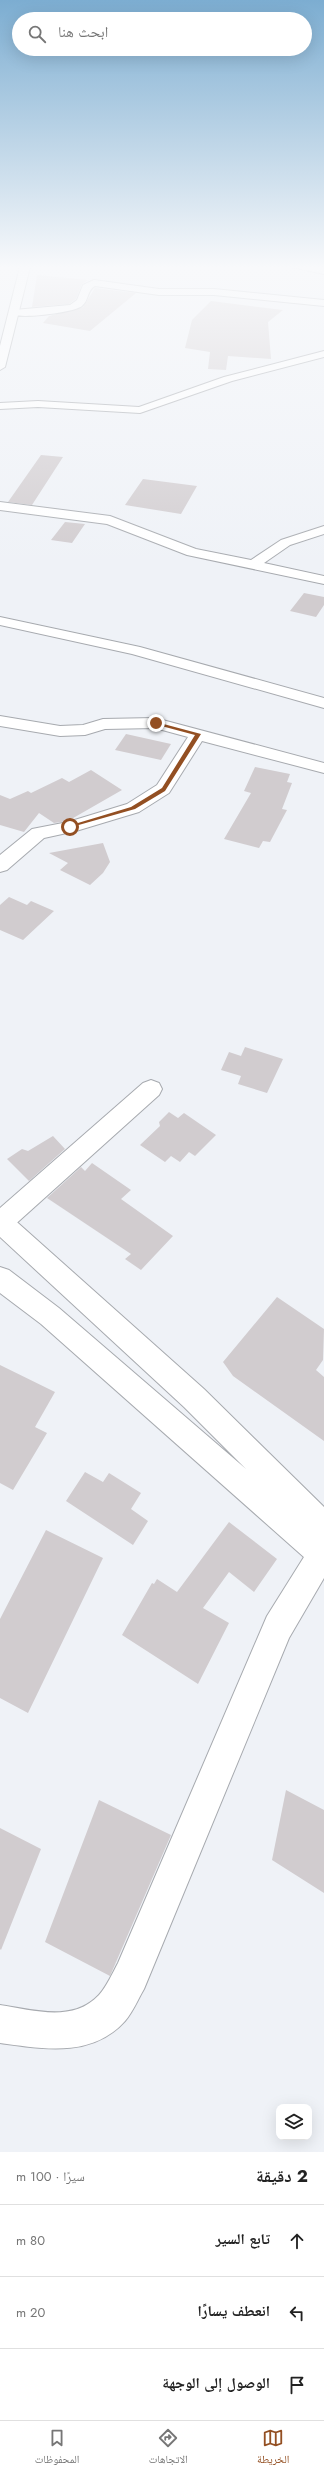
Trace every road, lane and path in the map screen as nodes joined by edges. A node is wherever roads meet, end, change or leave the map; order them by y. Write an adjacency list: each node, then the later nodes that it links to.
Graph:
1 (270, 367): 2 (street)
2 (0, 406)
3 (0, 506): 5 (street)
4 (324, 530): 5 (street)
5 (252, 566): 6 (street)
6 (324, 580)
7 (0, 621): 8 (street)
8 (324, 703)
9 (0, 721): 10 (street)
10 (198, 734): 11 (street); 12 (street)
11 (324, 768)
12 (0, 866)
13 (151, 1089): 14 (street)
14 (0, 1222): 16 (street)
15 (0, 1278): 16 (street)
16 (323, 1547): 17 (street)
17 (0, 2024)

